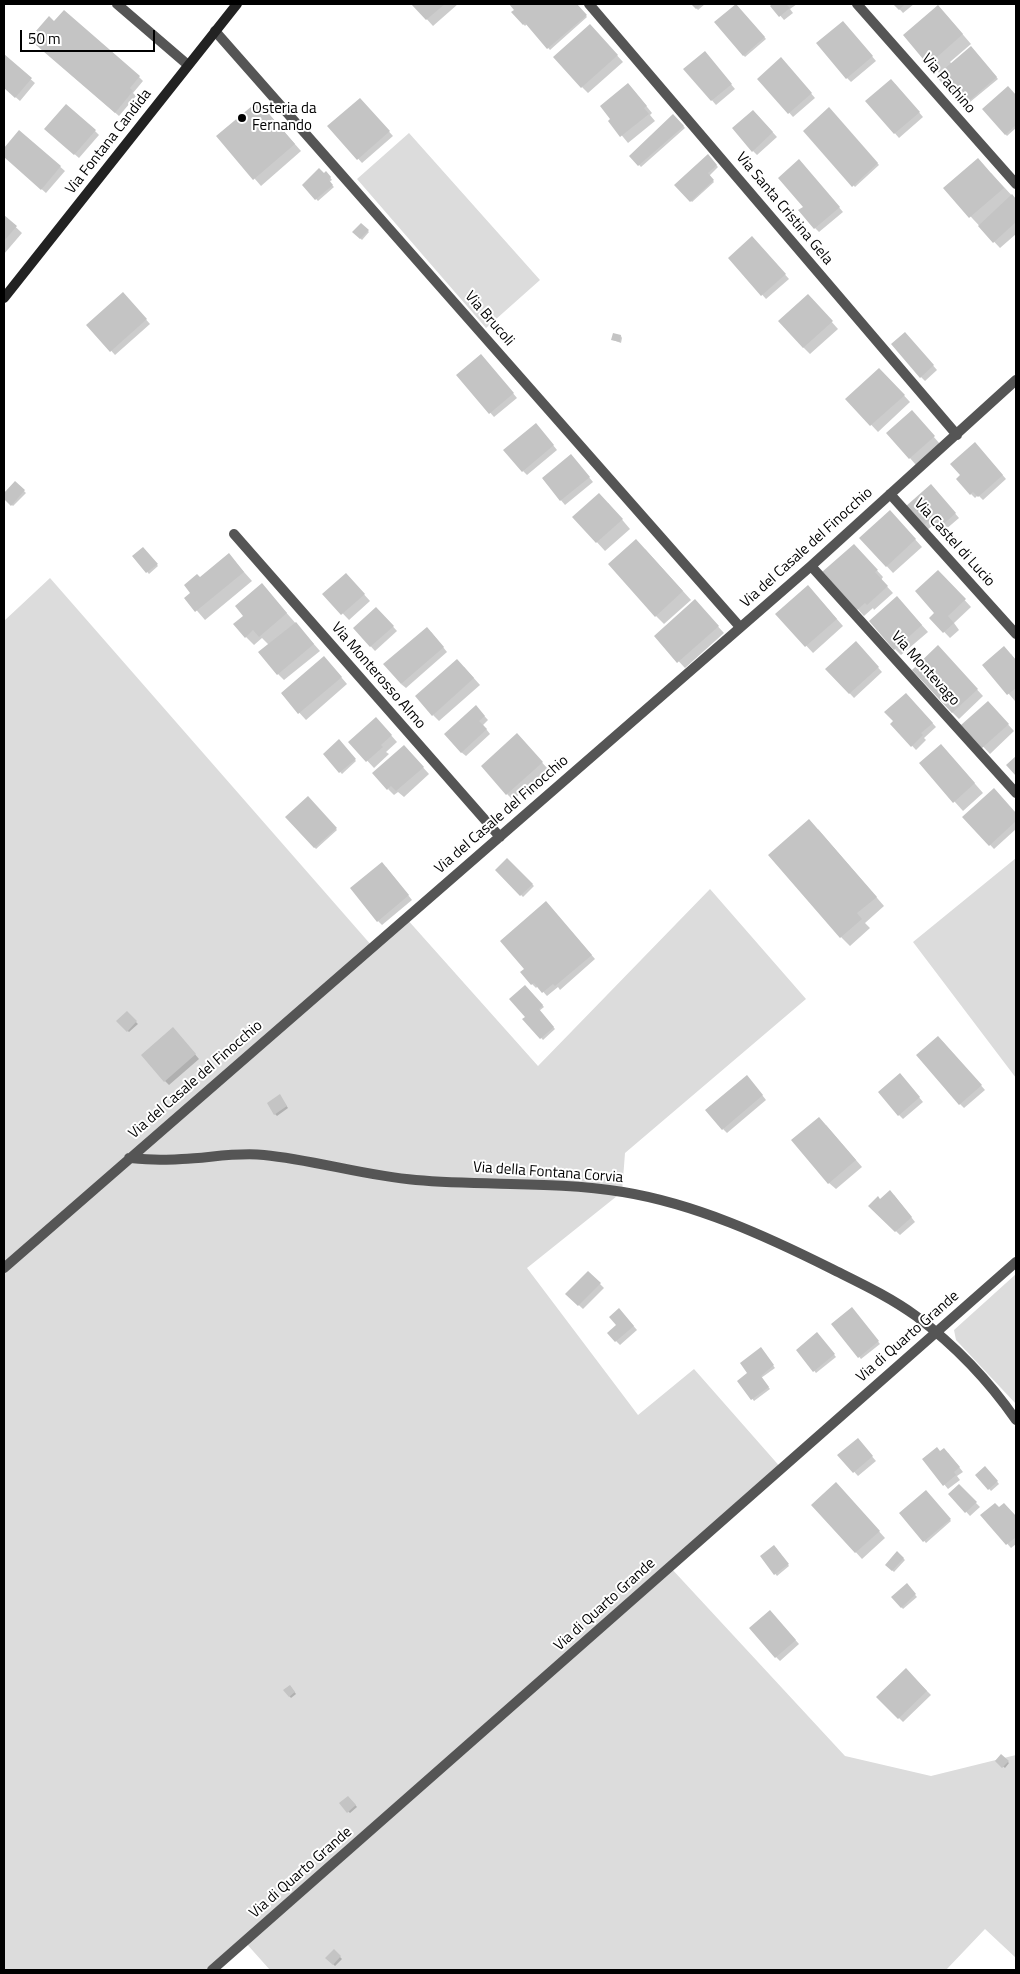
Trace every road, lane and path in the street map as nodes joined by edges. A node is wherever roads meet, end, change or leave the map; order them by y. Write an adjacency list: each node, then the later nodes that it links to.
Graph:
1 (117, 4): 6 (street)
2 (237, 4): 5 (main road, Via Fontana Candida)
3 (589, 4): 10 (street, Via Santa Cristina Gela)
4 (857, 4): 7 (street, Via Pachino)
5 (215, 31): 6 (main road, Via Fontana Candida); 14 (street, Via Brucoli)
6 (188, 65): 8 (main road, Via Fontana Candida)
7 (1016, 184)
8 (4, 298)
9 (1016, 380): 10 (street, Via del Casale del Finocchio)
10 (956, 435): 11 (street, Via del Casale del Finocchio)
11 (890, 494): 13 (street, Via del Casale del Finocchio); 15 (street, Via Castel di Lucio)
12 (234, 534): 17 (street, Via Monterosso Almo)
13 (811, 566): 14 (street, Via del Casale del Finocchio); 16 (street, Via Montevago)
14 (740, 627): 17 (street, Via del Casale del Finocchio)
15 (1016, 634)
16 (1016, 793)
17 (500, 837): 18 (street, Via del Casale del Finocchio)
18 (129, 1158): 20 (street, Via del Casale del Finocchio); 21 (street, Via della Fontana Corvia)
19 (1016, 1262): 21 (street, Via di Quarto Grande)
20 (4, 1268)
21 (936, 1332): 22 (street, Via della Fontana Corvia); 23 (street, Via di Quarto Grande)
22 (1016, 1420)
23 (212, 1970)

